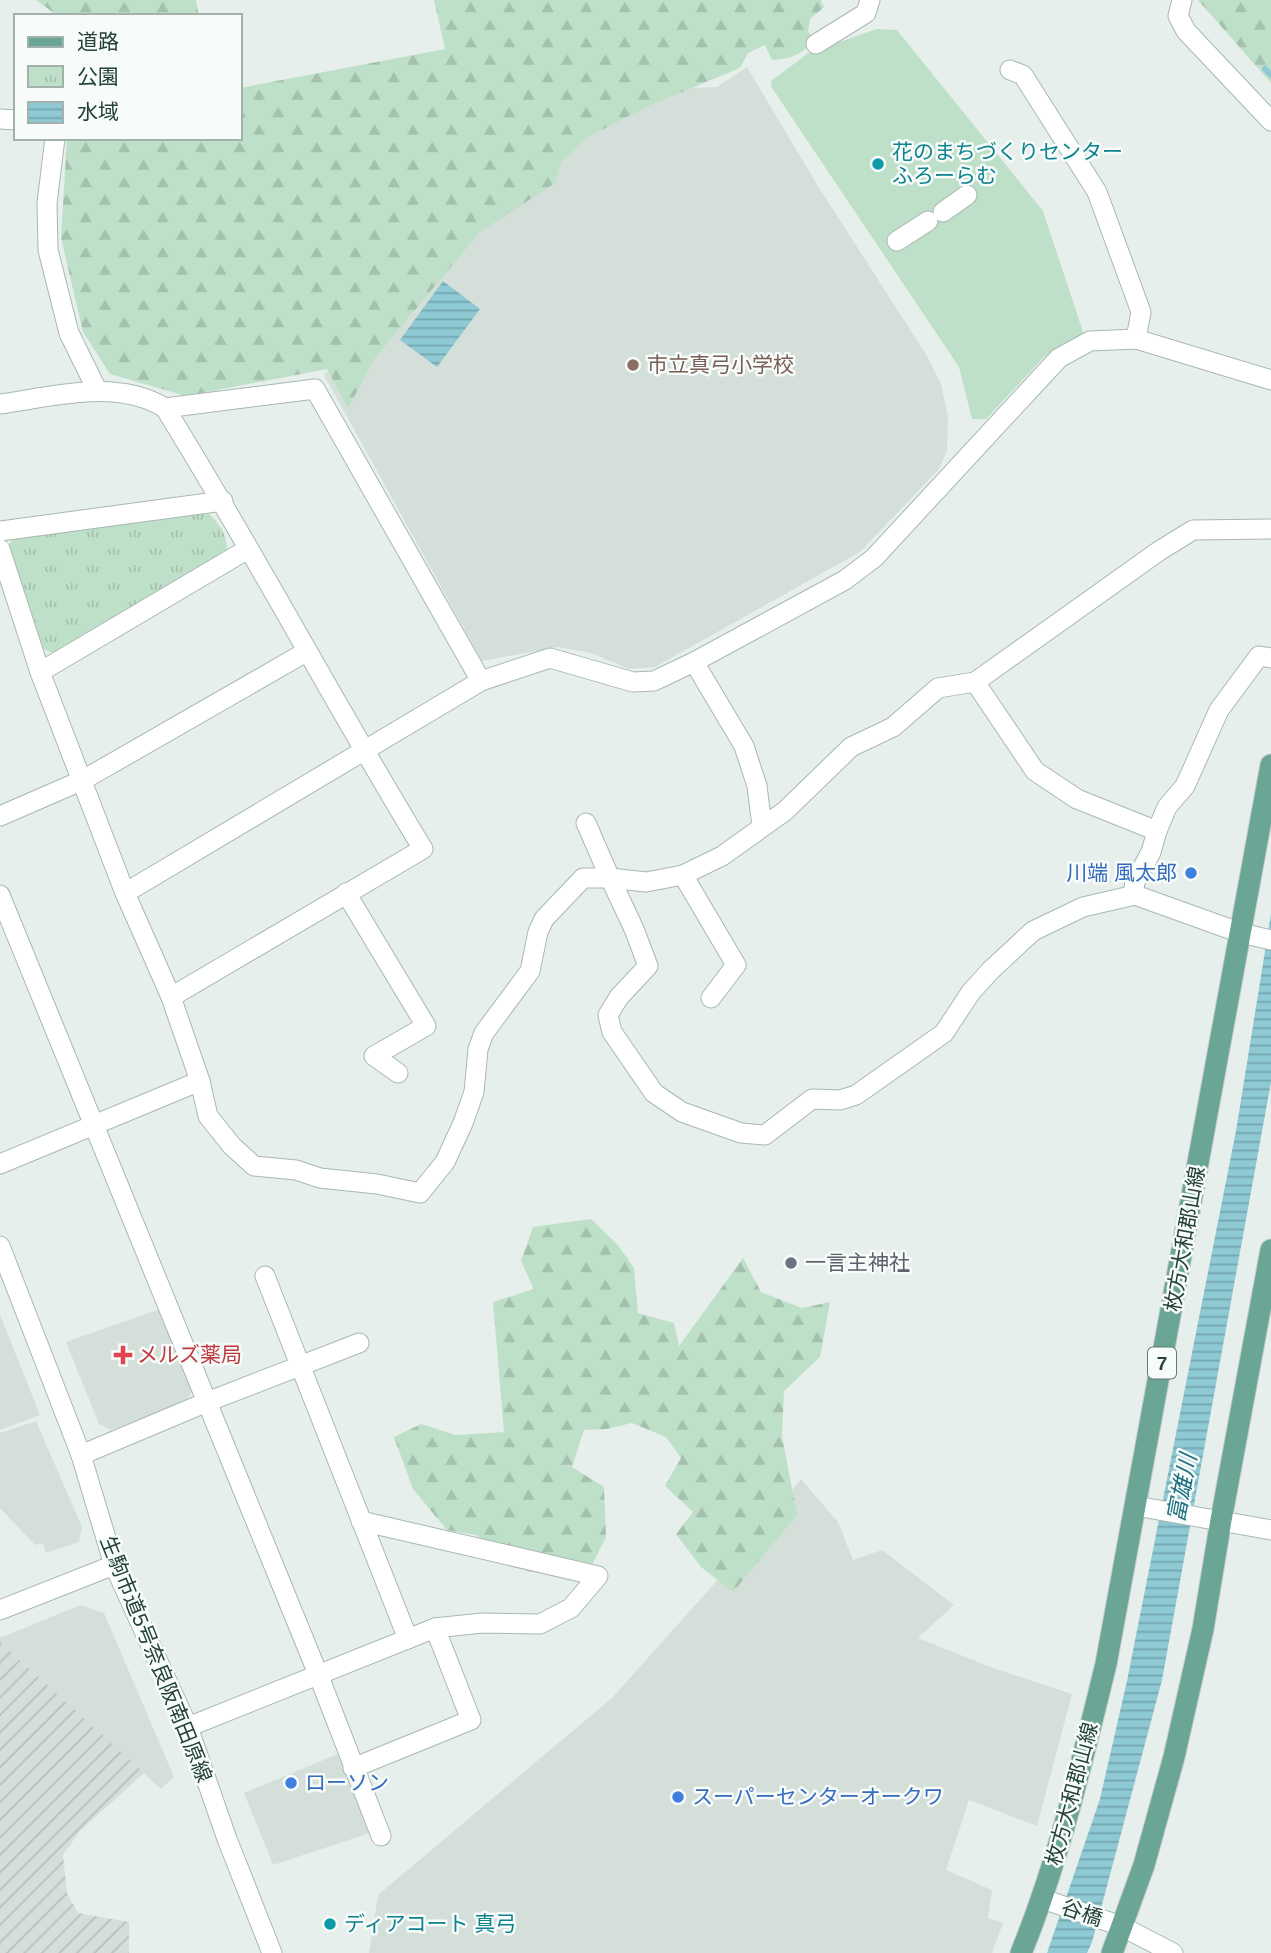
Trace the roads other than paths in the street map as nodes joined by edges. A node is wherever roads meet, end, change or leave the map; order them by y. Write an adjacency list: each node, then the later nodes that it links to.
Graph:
1 (870, 0): 4 (street)
2 (1164, 0): 3 (street)
3 (1180, 8): 6 (street)
4 (816, 44)
5 (1010, 70): 10 (street)
6 (1271, 121)
7 (55, 140): 12 (street)
8 (967, 195): 9 (street)
9 (897, 241)
10 (1136, 339): 11 (street); 22 (street)
11 (1271, 380)
12 (97, 390): 13 (street); 14 (street)
13 (0, 404)
14 (165, 408): 15 (street); 24 (street)
15 (223, 501): 17 (street); 19 (street)
16 (1271, 529): 25 (street)
17 (0, 531)
18 (0, 549): 23 (street)
19 (248, 549): 20 (street); 23 (street)
20 (306, 652): 26 (street); 28 (street)
21 (1271, 658): 32 (street)
22 (694, 662): 24 (street); 31 (street)
23 (40, 672): 28 (street)
24 (481, 681): 26 (street)
25 (975, 682): 31 (street); 32 (street)
26 (362, 749): 35 (street); 36 (street)
27 (1271, 765): 39 (main road, 枚方大和郡山線 / 7)
28 (83, 780): 29 (street); 35 (street)
29 (0, 816)
30 (586, 823): 34 (street)
31 (762, 826): 33 (street)
32 (1157, 831): 38 (street)
33 (683, 875): 34 (street); 42 (street)
34 (610, 878): 38 (street); 44 (street)
35 (125, 892): 41 (street)
36 (346, 893): 41 (street); 43 (street)
37 (0, 895): 45 (street)
38 (1133, 895): 39 (street)
39 (1241, 933): 40 (street); 54 (main road, 枚方大和郡山線 / 7)
40 (1271, 940)
41 (171, 997): 44 (street)
42 (711, 998)
43 (398, 1073)
44 (200, 1081): 45 (street)
45 (94, 1125): 46 (street); 52 (street)
46 (0, 1164)
47 (0, 1246): 53 (street, 生駒市道5号奈良阪南田原線)
48 (1271, 1250): 55 (main road)
49 (265, 1276): 51 (street)
50 (359, 1343): 51 (street)
51 (299, 1366): 52 (street); 56 (street)
52 (207, 1402): 53 (street); 62 (street)
53 (81, 1455): 58 (street, 生駒市道5号奈良阪南田原線)
54 (1136, 1506): 55 (street); 66 (main road, 枚方大和郡山線 / 7)
55 (1221, 1520): 57 (street); 67 (main road)
56 (361, 1521): 60 (street); 61 (street)
57 (1271, 1530)
58 (114, 1565): 59 (street); 63 (street, 生駒市道5号奈良阪南田原線)
59 (0, 1610)
60 (435, 1628): 61 (street); 64 (street)
61 (408, 1639): 62 (street)
62 (318, 1674): 63 (street); 64 (street)
63 (188, 1727): 68 (street, 生駒市道5号奈良阪南田原線)
64 (353, 1768): 65 (street)
65 (381, 1836)
66 (1043, 1899): 67 (street, 谷橋); 69 (main road, 枚方大和郡山線 / 7)
67 (1121, 1926): 70 (main road); 71 (street, 谷橋)
68 (272, 1953)
69 (1021, 1953)
70 (1112, 1953)
71 (1173, 1953)

